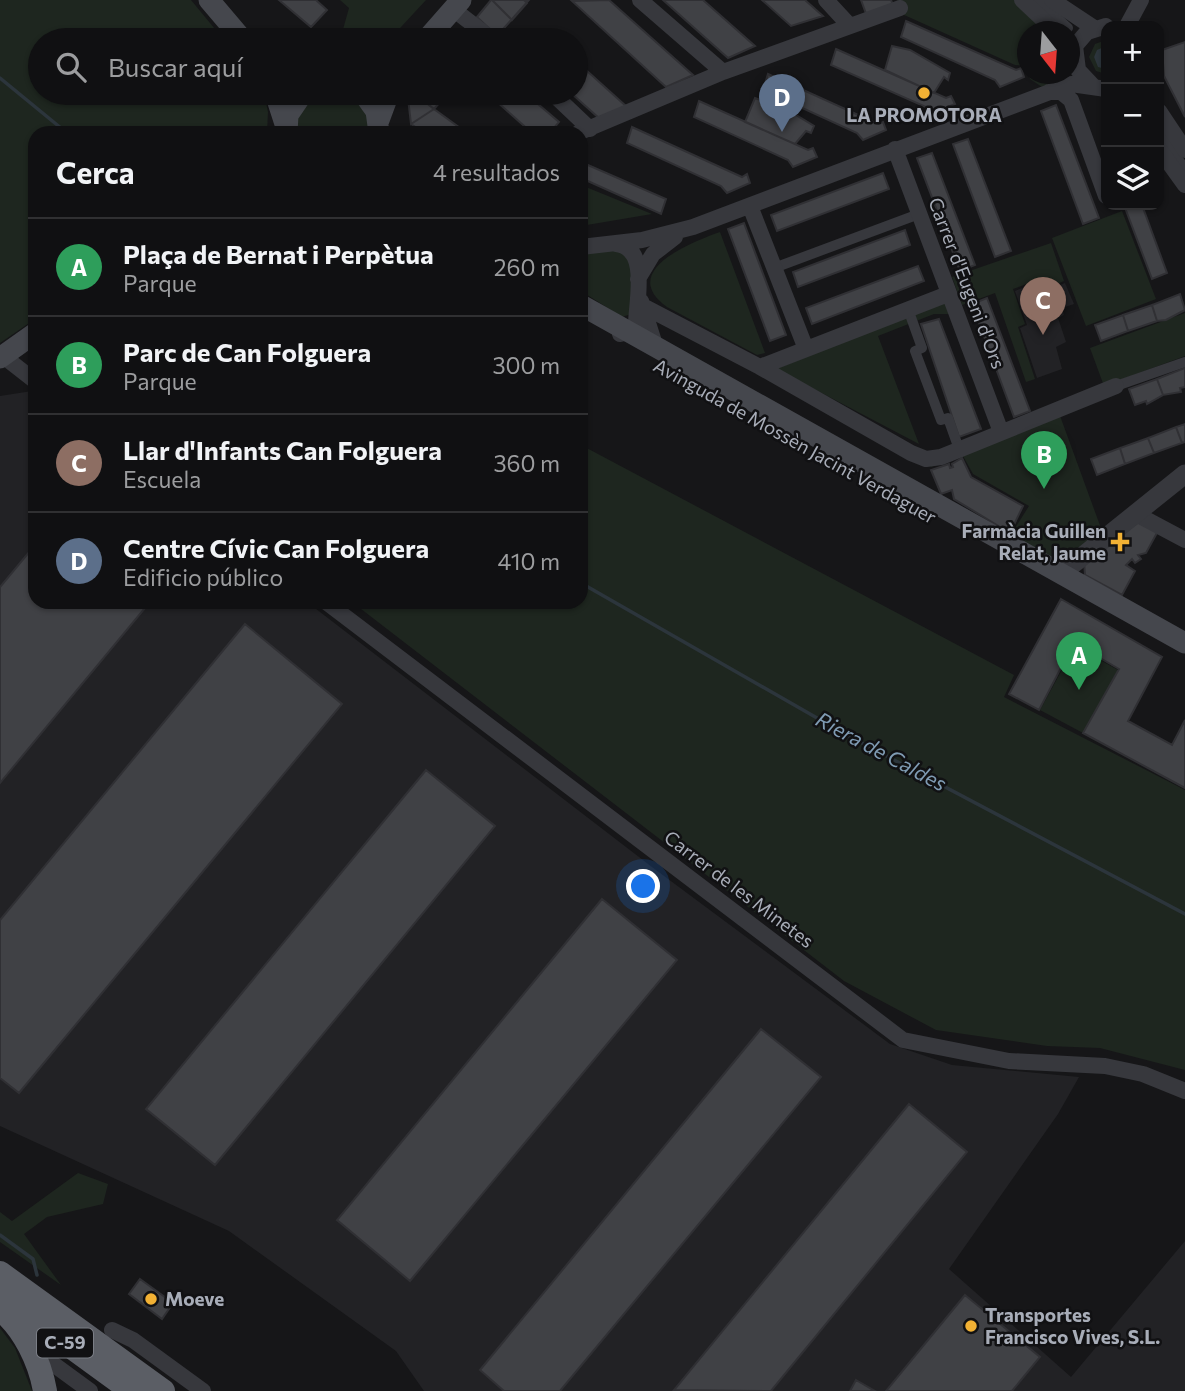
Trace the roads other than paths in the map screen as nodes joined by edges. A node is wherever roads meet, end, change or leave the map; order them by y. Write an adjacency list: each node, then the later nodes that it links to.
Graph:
1 (209, 0): 15 (main road)
2 (640, 0): 20 (street)
3 (826, 0): 13 (street)
4 (1022, 0): 10 (street)
5 (1038, 0): 11 (street)
6 (1052, 0): 14 (street)
7 (1141, 0): 12 (street)
8 (457, 5): 16 (main road); 17 (street)
9 (900, 8): 13 (street)
10 (1050, 21)
11 (1055, 21)
12 (1130, 21)
13 (849, 25): 20 (street)
14 (1100, 27): 18 (street)
15 (233, 28)
16 (437, 28)
17 (481, 28)
18 (1080, 39)
19 (1080, 71): 22 (street)
20 (723, 72): 35 (street)
21 (1060, 84): 23 (street)
22 (1100, 88): 23 (street)
23 (1049, 92): 37 (street); 40 (street)
24 (279, 105): 30 (main road)
25 (292, 105): 31 (main road)
26 (373, 105): 32 (main road)
27 (386, 105): 33 (main road)
28 (562, 105): 34 (street)
29 (1164, 118): 38 (street)
30 (285, 126)
31 (287, 126)
32 (379, 126)
33 (381, 126)
34 (580, 126)
35 (588, 129)
36 (1164, 139): 41 (street)
37 (895, 149): 43 (street); 44 (street, Carrer d'Eugeni d'Ors)
38 (1185, 150)
39 (1164, 156): 42 (street)
40 (1100, 159)
41 (1185, 169)
42 (1185, 185)
43 (750, 205): 45 (street); 48 (street)
44 (919, 214): 48 (street); 50 (street, Carrer d'Eugeni d'Ors)
45 (693, 227): 46 (street); 49 (street)
46 (615, 243): 47 (street); 49 (street, Avinguda de Mossèn Jacint Verdaguer)
47 (588, 246)
48 (774, 268): 59 (street)
49 (638, 283): 51 (street, Avinguda de Mossèn Jacint Verdaguer); 56 (street)
50 (948, 294): 53 (street); 65 (street, Carrer d'Eugeni d'Ors)
51 (643, 306): 58 (street, Avinguda de Mossèn Jacint Verdaguer); 62 (street)
52 (588, 308): 56 (main road, Avinguda de Mossèn Jacint Verdaguer)
53 (908, 309): 59 (street); 66 (street)
54 (588, 317): 56 (street, Avinguda de Mossèn Jacint Verdaguer)
55 (588, 324): 71 (main road, Avinguda de Mossèn Jacint Verdaguer)
56 (630, 332): 58 (main road, Avinguda de Mossèn Jacint Verdaguer)
57 (28, 338): 60 (main road)
58 (656, 348): 70 (main road, Avinguda de Mossèn Jacint Verdaguer)
59 (806, 349): 62 (street)
60 (1, 357): 63 (street)
61 (1185, 362): 64 (street)
62 (760, 367): 66 (street)
63 (28, 376)
64 (1116, 386): 65 (street)
65 (1001, 432): 66 (street)
66 (960, 449)
67 (1185, 474): 68 (street)
68 (1136, 513): 69 (street); 70 (street)
69 (1185, 540)
70 (1063, 572): 71 (main road, Avinguda de Mossèn Jacint Verdaguer)
71 (1088, 589): 73 (main road, Avinguda de Mossèn Jacint Verdaguer)
72 (336, 609): 74 (street, Carrer de les Minetes)
73 (1185, 643)
74 (1182, 1093)
75 (0, 1273): 78 (highway, C-59)
76 (0, 1295): 83 (highway, C-59)
77 (0, 1309): 80 (highway)
78 (65, 1321): 79 (highway); 84 (highway, C-59)
79 (112, 1330): 85 (street)
80 (29, 1346): 81 (highway); 82 (street)
81 (45, 1391)
82 (90, 1391)
83 (132, 1391)
84 (163, 1391)
85 (203, 1391)

